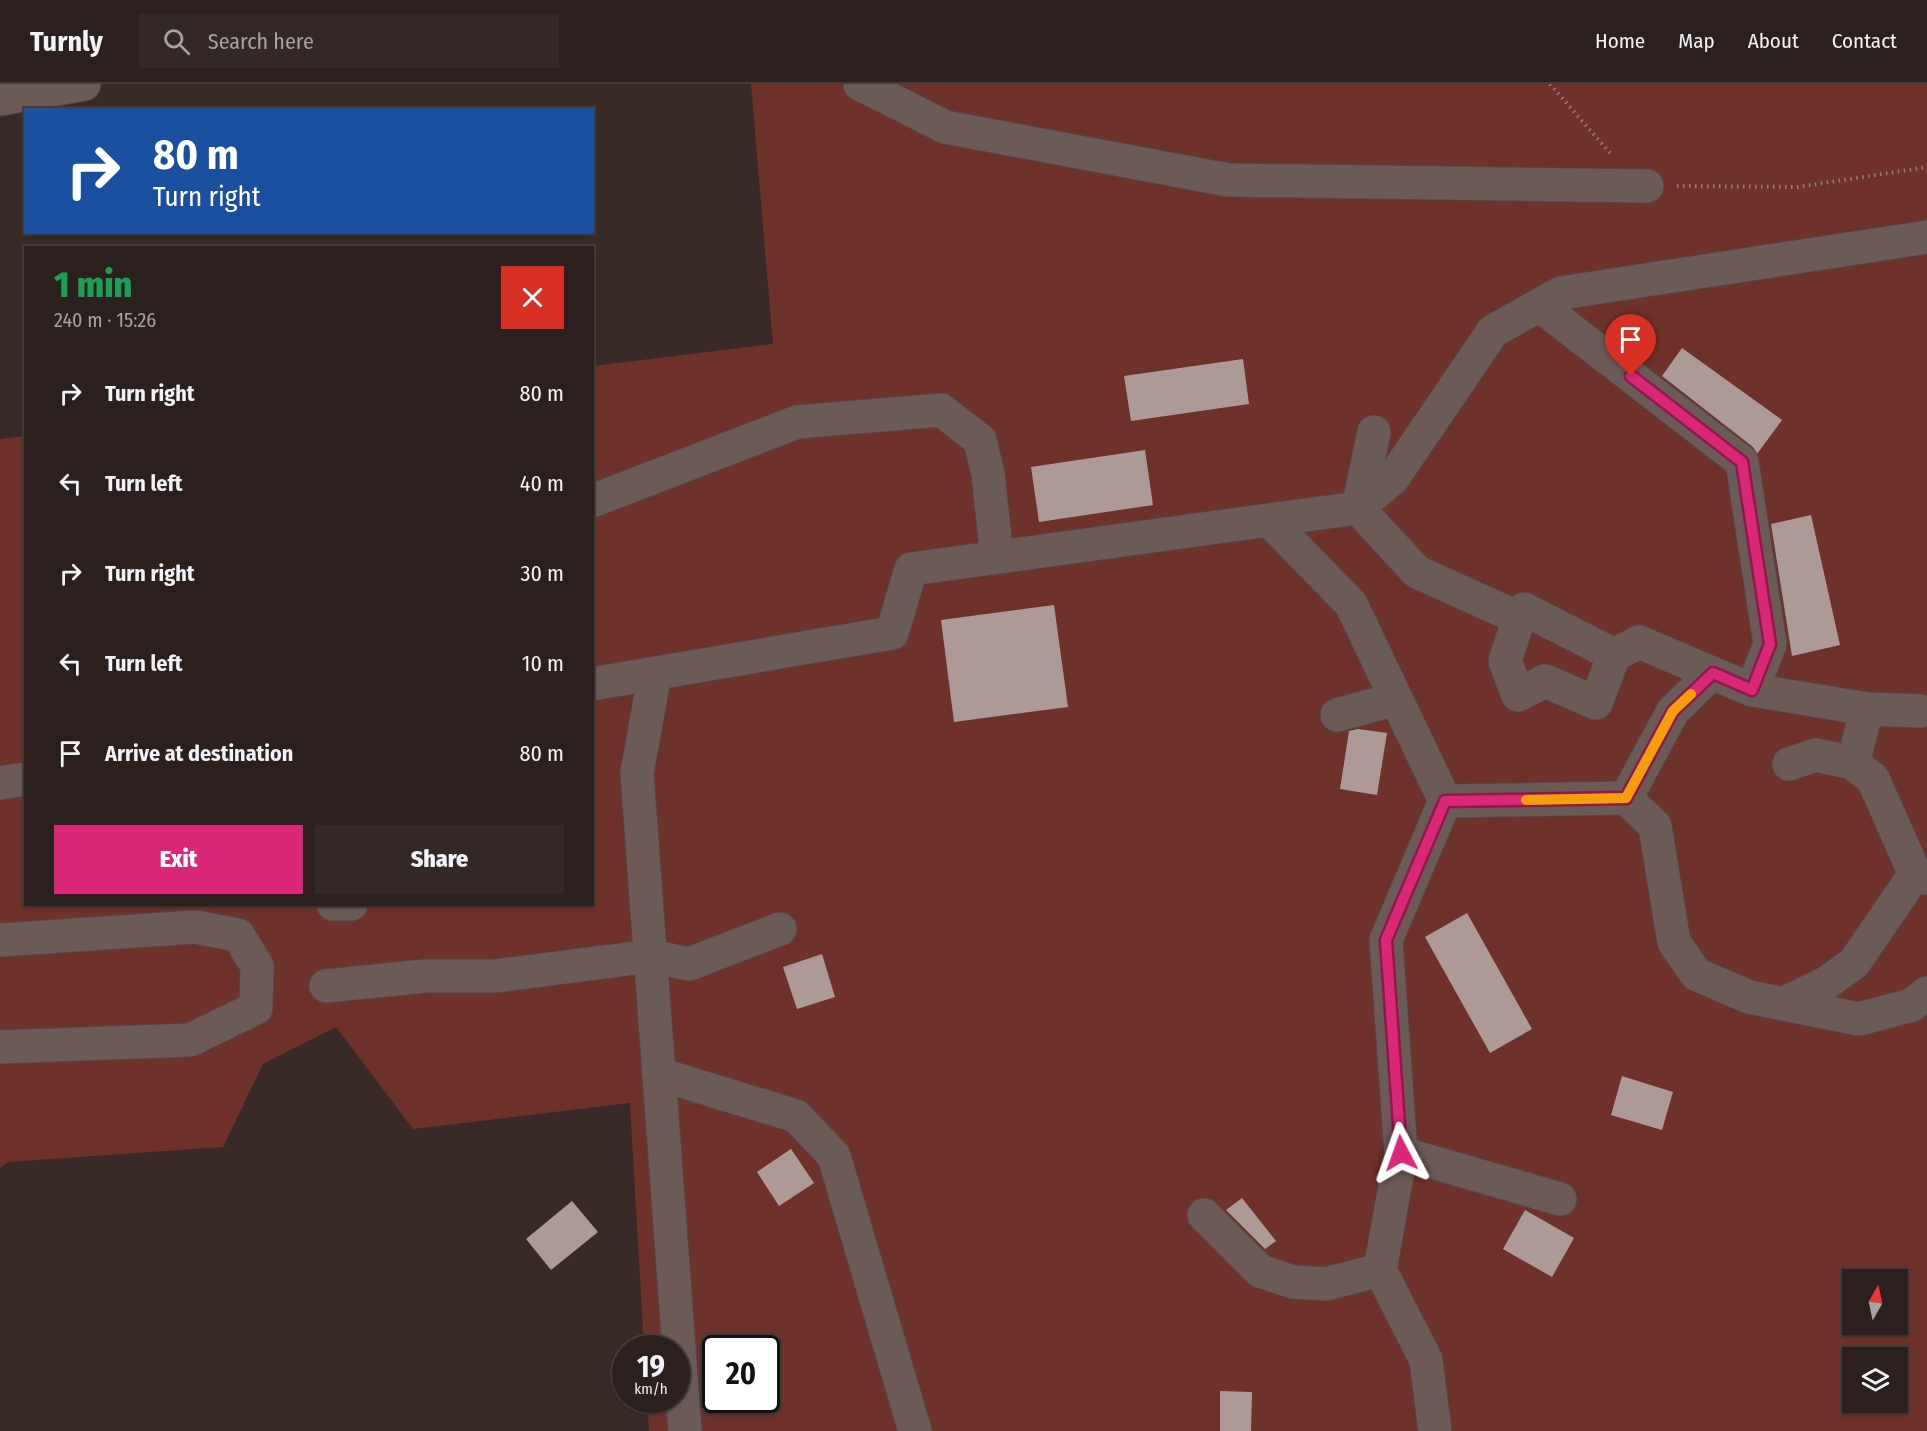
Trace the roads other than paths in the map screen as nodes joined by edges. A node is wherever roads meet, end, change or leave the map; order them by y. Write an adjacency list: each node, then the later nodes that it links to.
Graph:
1 (84, 84): 3 (lane)
2 (860, 84): 4 (lane)
3 (0, 99)
4 (1647, 186)
5 (1927, 237): 6 (lane)
6 (1539, 305): 9 (lane); 17 (lane)
7 (1374, 432): 9 (lane)
8 (594, 500): 11 (lane)
9 (1358, 508): 10 (lane); 12 (lane)
10 (1269, 520): 11 (lane); 18 (lane)
11 (997, 557): 14 (lane)
12 (1519, 618): 13 (lane); 13 (lane)
13 (1614, 655): 15 (lane)
14 (655, 673): 16 (lane); 31 (lane)
15 (1713, 673): 17 (lane); 26 (lane)
16 (594, 684)
17 (1752, 690): 19 (lane)
18 (1396, 699): 21 (lane); 27 (lane)
19 (1867, 709): 20 (lane); 22 (lane)
20 (1921, 711)
21 (1337, 715)
22 (1853, 763): 23 (lane); 28 (lane)
23 (1789, 764)
24 (24, 779): 25 (lane)
25 (0, 783)
26 (1626, 798): 27 (lane); 34 (lane)
27 (1445, 801): 37 (lane)
28 (1921, 876): 34 (lane)
29 (780, 929): 31 (lane)
30 (0, 940): 35 (lane)
31 (651, 956): 32 (lane); 36 (lane)
32 (326, 986)
33 (1927, 993): 34 (lane)
34 (1783, 1004)
35 (0, 1047)
36 (659, 1074): 41 (lane); 42 (lane)
37 (1401, 1153): 38 (lane); 40 (lane)
38 (1560, 1198)
39 (1204, 1215): 40 (lane)
40 (1380, 1270): 43 (lane)
41 (685, 1431)
42 (915, 1431)
43 (1435, 1431)

